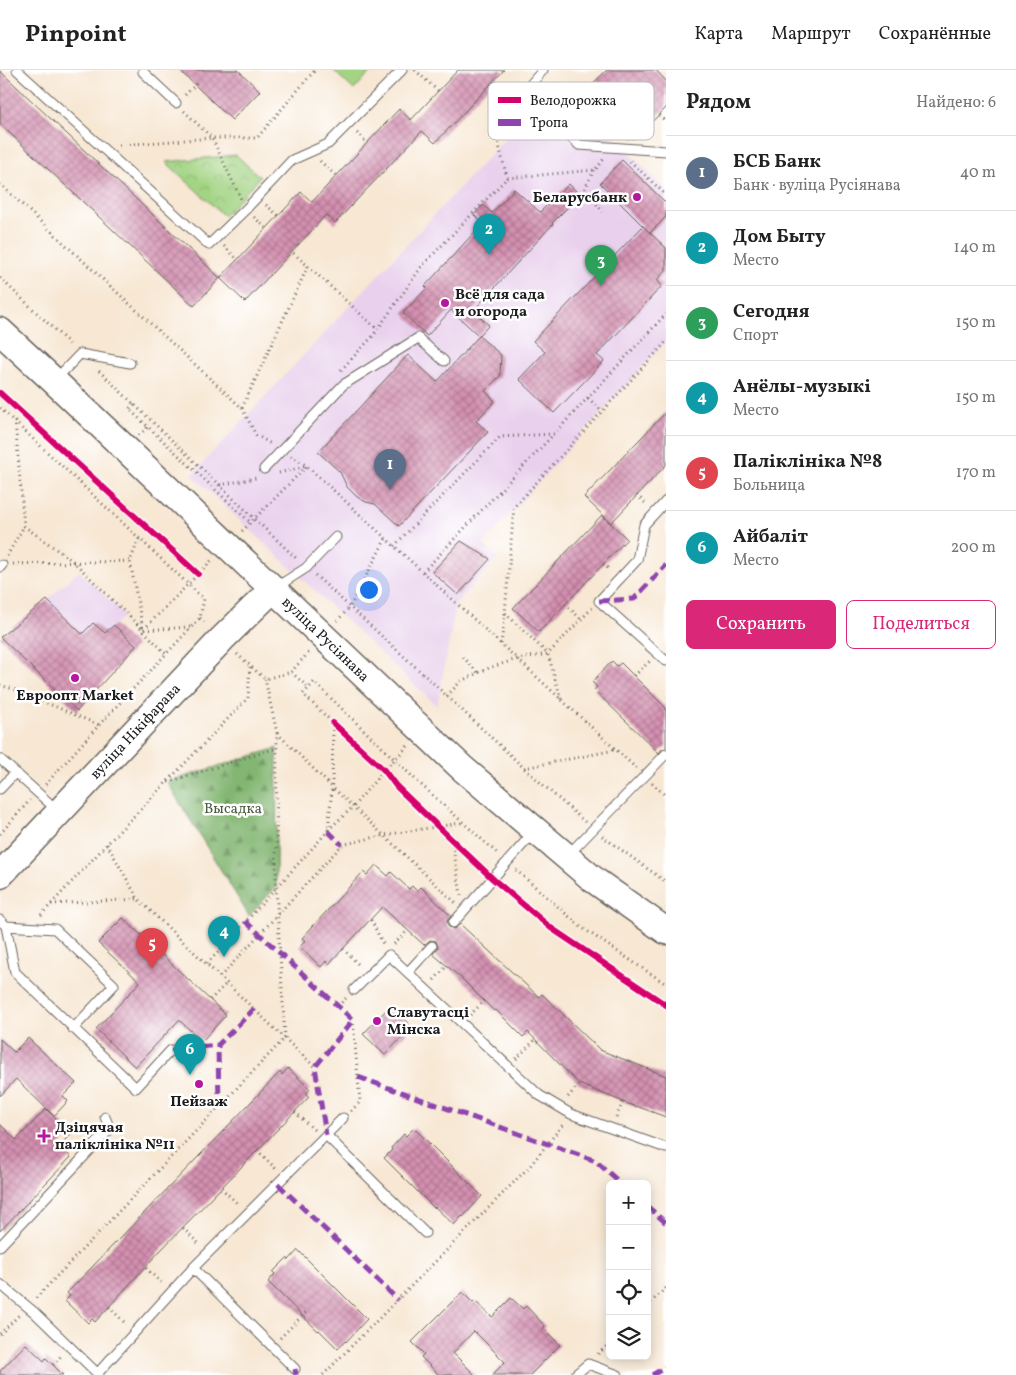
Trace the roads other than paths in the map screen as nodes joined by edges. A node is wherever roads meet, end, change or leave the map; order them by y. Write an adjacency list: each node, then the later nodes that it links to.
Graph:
1 (17, 70): 3 (lane)
2 (142, 70): 6 (lane)
3 (402, 70)
4 (543, 70): 5 (lane)
5 (533, 82)
6 (176, 103)
7 (572, 140): 8 (lane)
8 (666, 151)
9 (0, 331): 12 (main road, вуліца Русіянава)
10 (444, 362): 13 (lane)
11 (130, 363): 12 (lane)
12 (54, 381): 16 (main road, вуліца Русіянава)
13 (265, 473)
14 (666, 501): 17 (lane)
15 (336, 537): 16 (lane)
16 (273, 589): 22 (main road, вуліца Нікіфарава); 23 (main road, вуліца Русіянава)
17 (666, 661)
18 (666, 754): 24 (lane)
19 (0, 760): 20 (lane)
20 (15, 773): 21 (lane); 22 (lane)
21 (0, 789)
22 (59, 812): 25 (main road, вуліца Нікіфарава)
23 (535, 830): 24 (main road, вуліца Русіянава); 27 (lane)
24 (566, 857): 28 (main road, вуліца Русіянава)
25 (0, 875)
26 (3, 923): 32 (lane); 32 (lane)
27 (453, 923)
28 (666, 931)
29 (432, 946): 30 (lane)
30 (408, 972): 31 (lane); 37 (lane)
31 (354, 990)
32 (73, 1029): 33 (lane)
33 (171, 1050)
34 (105, 1117): 39 (lane)
35 (343, 1118): 36 (lane)
36 (324, 1137): 38 (lane); 40 (lane)
37 (666, 1148)
38 (425, 1233)
39 (0, 1246)
40 (193, 1268): 42 (lane); 43 (lane)
41 (0, 1284): 43 (lane)
42 (295, 1369)
43 (98, 1374)
44 (575, 1375): 45 (lane)
45 (618, 1375)

